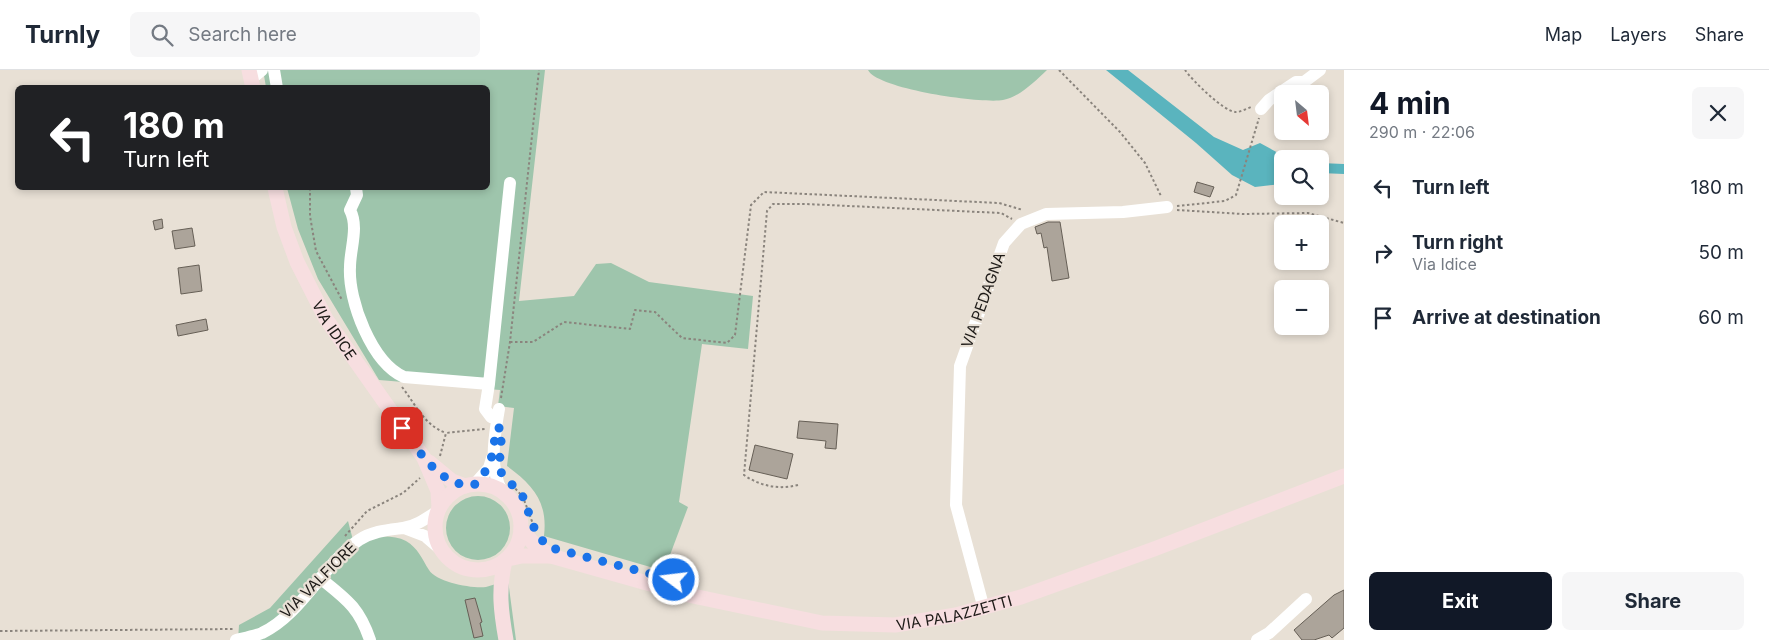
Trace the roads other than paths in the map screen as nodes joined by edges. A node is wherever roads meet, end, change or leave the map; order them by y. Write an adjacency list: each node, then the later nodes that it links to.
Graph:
1 (274, 70): 3 (street)
2 (1320, 70): 4 (street)
3 (276, 85)
4 (1257, 107)
5 (510, 183): 9 (street)
6 (275, 190): 11 (main road, VIA IDICE)
7 (356, 190): 9 (street)
8 (1165, 203): 25 (street, VIA PEDAGNA)
9 (489, 384): 10 (street)
10 (493, 456): 13 (street); 14 (street)
11 (424, 458): 13 (main road, VIA IDICE); 15 (main road, VIA IDICE)
12 (1344, 476): 25 (main road, VIA PALAZZETTI)
13 (470, 486): 14 (main road, VIA IDICE); 15 (main road)
14 (505, 486): 16 (main road)
15 (438, 509): 17 (street, VIA VALFIORE); 18 (main road, VIA IDICE)
16 (527, 527): 19 (main road, VIA PALAZZETTI); 20 (main road)
17 (404, 528): 18 (street); 22 (street, VIA VALFIORE)
18 (439, 548): 21 (main road)
19 (550, 556): 20 (main road, VIA PALAZZETTI); 25 (main road, VIA PALAZZETTI)
20 (507, 560): 21 (main road); 24 (main road)
21 (475, 570): 24 (main road)
22 (320, 578): 26 (street, VIA VALFIORE); 27 (street)
23 (1306, 599): 29 (street)
24 (500, 603): 28 (main road)
25 (984, 609)
26 (235, 635)
27 (370, 640)
28 (506, 640)
29 (1257, 640)

